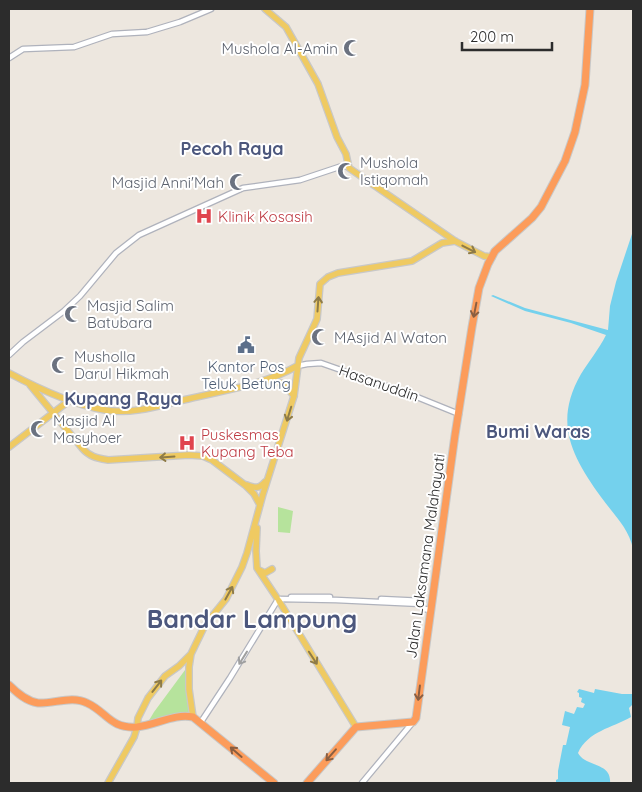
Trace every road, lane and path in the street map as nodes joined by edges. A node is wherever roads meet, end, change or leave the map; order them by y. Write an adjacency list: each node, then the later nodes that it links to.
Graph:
1 (212, 9): 4 (street)
2 (265, 9): 5 (main road)
3 (592, 9): 9 (highway)
4 (9, 58)
5 (348, 166): 6 (main road); 10 (street)
6 (444, 234): 7 (main road); 8 (main road)
7 (455, 242): 8 (main road); 9 (main road, one-way to 9)
8 (442, 243): 11 (main road, one-way to 8)
9 (491, 259): 20 (highway, Jalan Laksamana Malahayati, one-way to 20)
10 (9, 356)
11 (298, 366): 13 (main road); 16 (main road); 20 (street, Hasanuddin)
12 (9, 372): 14 (main road)
13 (268, 380): 16 (main road); 18 (main road)
14 (29, 384): 15 (main road); 17 (main road)
15 (46, 391): 17 (main road); 18 (main road)
16 (294, 396): 22 (main road, one-way to 22)
17 (44, 400): 19 (main road)
18 (70, 400): 19 (main road)
19 (54, 412): 21 (main road); 23 (main road, one-way to 19)
20 (458, 414): 31 (highway, Jalan Laksamana Malahayati)
21 (9, 447)
22 (268, 478): 23 (main road); 25 (main road)
23 (245, 485): 24 (main road)
24 (254, 494): 25 (main road); 26 (main road)
25 (263, 494): 26 (main road)
26 (260, 504): 27 (main road)
27 (258, 516): 28 (main road); 34 (main road, one-way to 27)
28 (257, 568): 29 (main road); 30 (main road)
29 (272, 569)
30 (278, 599): 32 (street); 37 (street, one-way to 37); 40 (main road, one-way to 40)
31 (433, 601): 32 (street); 33 (highway, Jalan Laksamana Malahayati)
32 (422, 603): 33 (street)
33 (431, 610): 38 (highway, Jalan Laksamana Malahayati, one-way to 38)
34 (191, 654): 36 (main road); 39 (main road, one-way to 34)
35 (9, 685): 39 (highway)
36 (193, 717): 37 (highway); 39 (highway)
37 (201, 722): 42 (highway, one-way to 37)
38 (413, 722): 40 (highway); 44 (street)
39 (137, 727): 41 (main road)
40 (356, 727): 43 (highway, one-way to 43)
41 (108, 783)
42 (274, 783)
43 (307, 783)
44 (362, 783)

